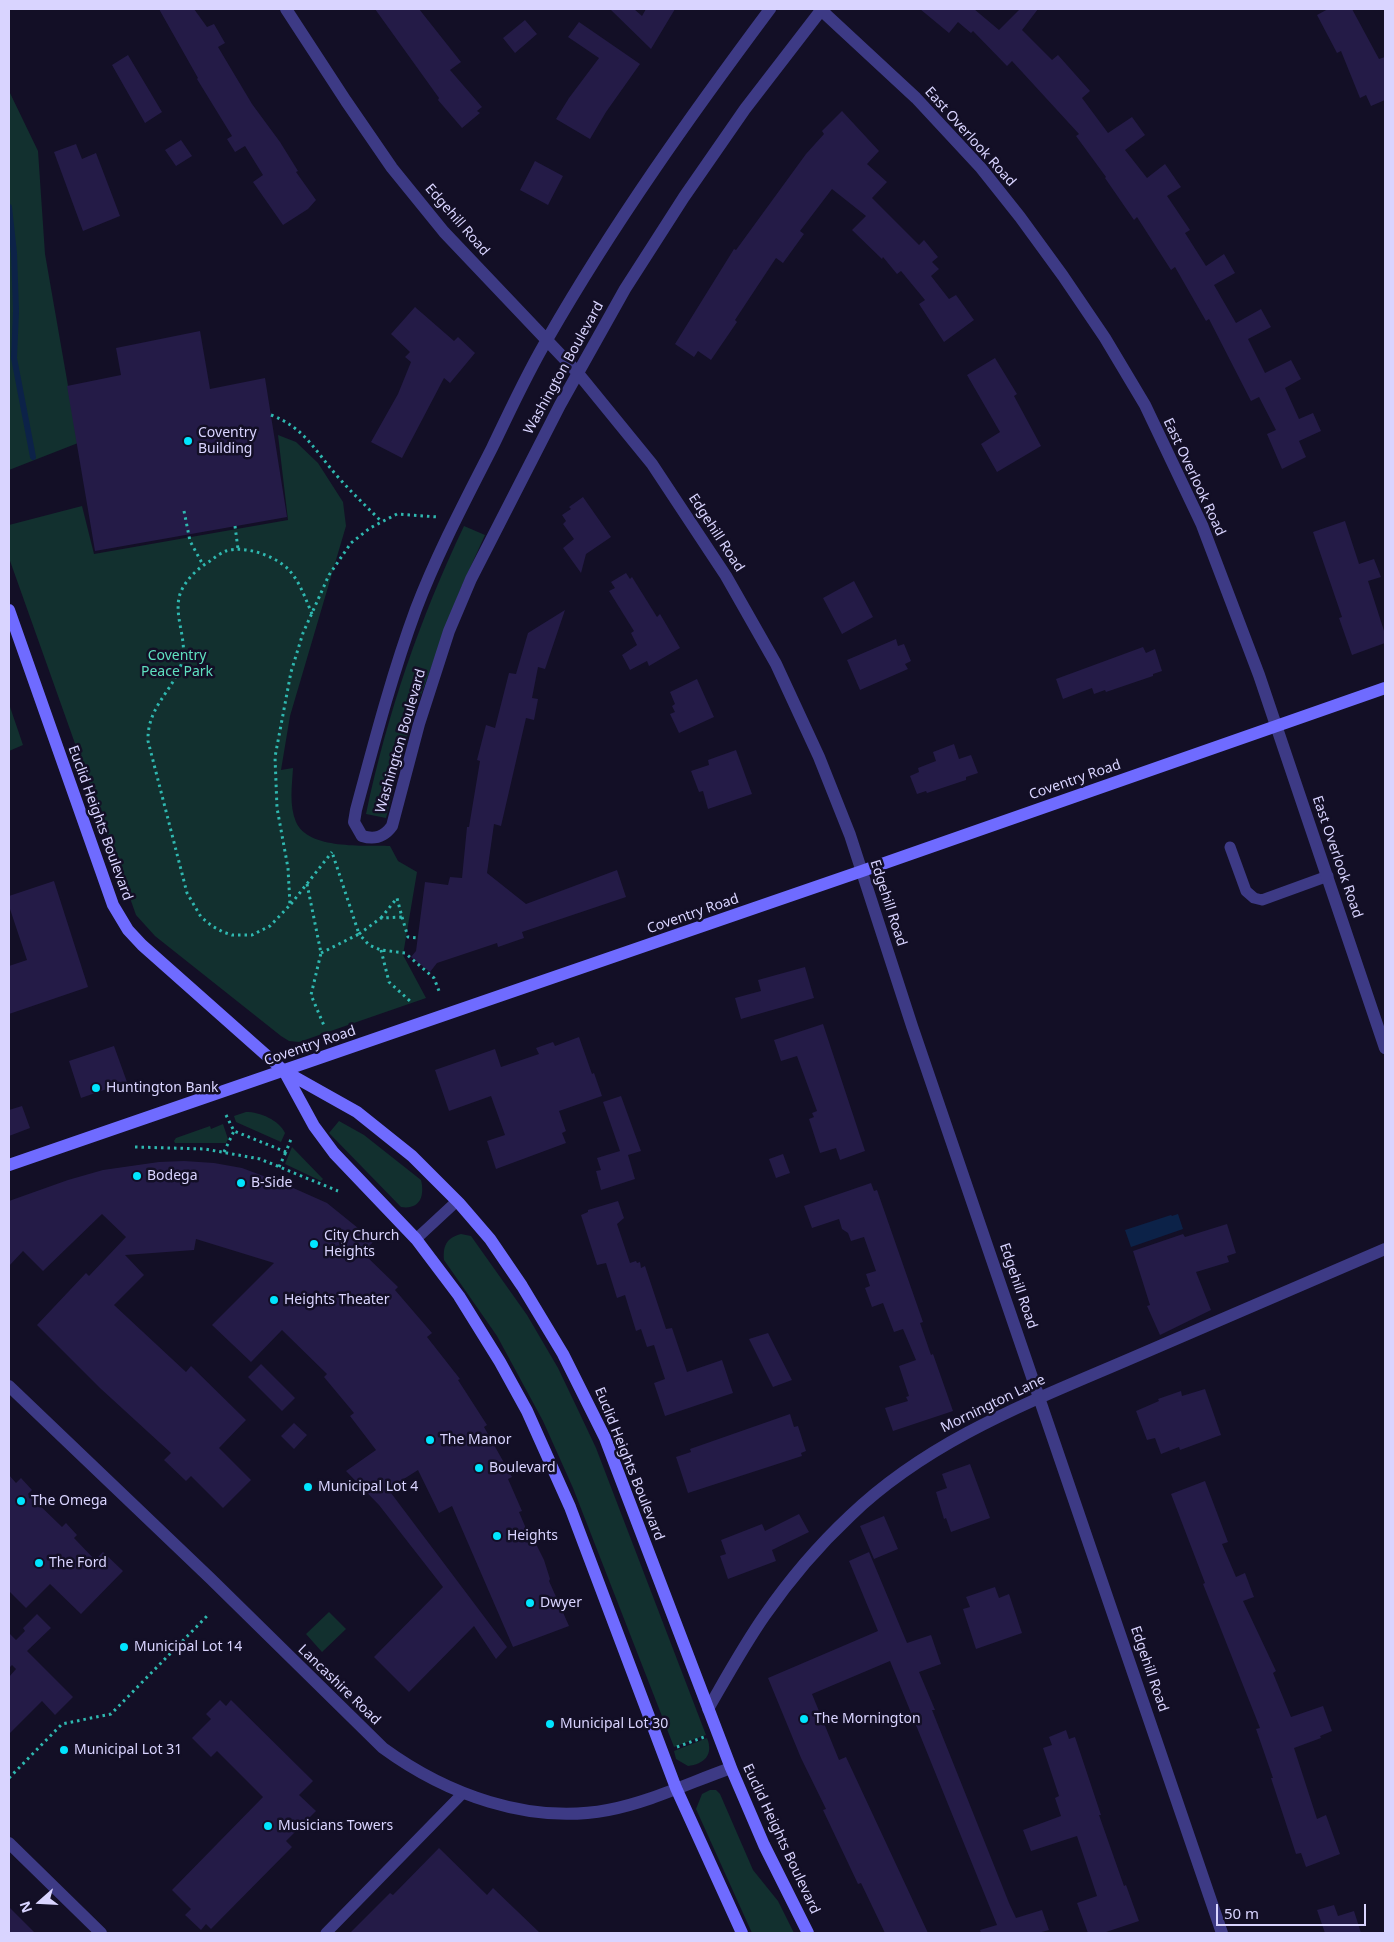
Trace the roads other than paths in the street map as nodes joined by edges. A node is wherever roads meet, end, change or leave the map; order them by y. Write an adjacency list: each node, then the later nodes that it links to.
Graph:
1 (286, 9): 4 (street, Edgehill Road)
2 (770, 9): 4 (street, Washington Boulevard)
3 (821, 9): 5 (street, Washington Boulevard); 8 (street, East Overlook Road)
4 (546, 340): 5 (street, Edgehill Road); 5 (street, Washington Boulevard)
5 (578, 372): 10 (street, Edgehill Road)
6 (9, 610): 13 (main road, Euclid Heights Boulevard)
7 (1385, 688): 8 (main road, Coventry Road)
8 (1276, 726): 10 (main road, Coventry Road); 11 (street, East Overlook Road)
9 (1230, 848): 11 (lane)
10 (862, 871): 13 (main road, Coventry Road); 19 (street, Edgehill Road)
11 (1328, 876): 12 (street, East Overlook Road)
12 (1385, 1048)
13 (284, 1071): 14 (main road, Coventry Road); 15 (main road, Euclid Heights Boulevard); 16 (main road, Euclid Heights Boulevard)
14 (9, 1165)
15 (457, 1201): 16 (lane); 20 (main road, Euclid Heights Boulevard)
16 (416, 1239): 22 (main road, Euclid Heights Boulevard)
17 (1385, 1249): 19 (street, Mornington Lane)
18 (9, 1386): 23 (street, Lancashire Road)
19 (1041, 1398): 20 (street, Mornington Lane); 29 (street, Edgehill Road)
20 (708, 1709): 21 (main road, Euclid Heights Boulevard)
21 (731, 1768): 22 (street, Lancashire Road); 28 (main road, Euclid Heights Boulevard)
22 (676, 1788): 23 (street, Lancashire Road); 27 (main road, Euclid Heights Boulevard)
23 (463, 1792): 26 (lane)
24 (9, 1843): 25 (street)
25 (102, 1933)
26 (326, 1933)
27 (742, 1933)
28 (808, 1933)
29 (1222, 1933)

